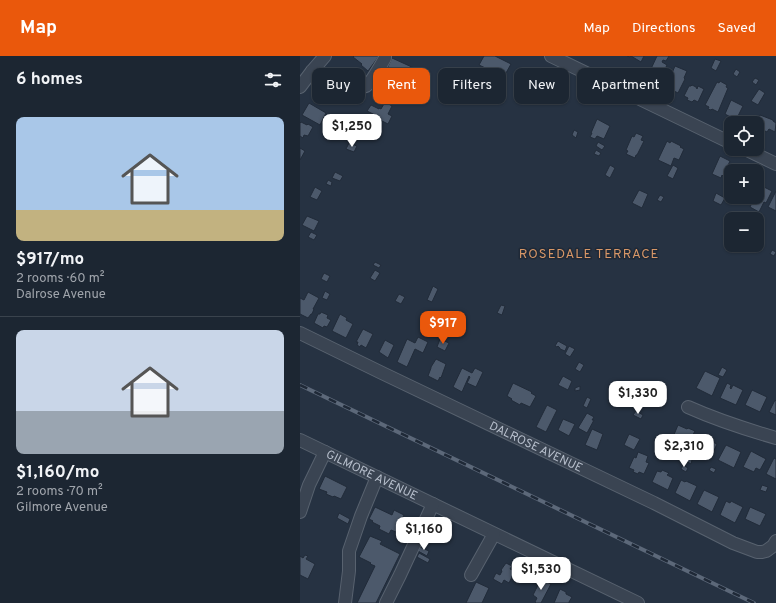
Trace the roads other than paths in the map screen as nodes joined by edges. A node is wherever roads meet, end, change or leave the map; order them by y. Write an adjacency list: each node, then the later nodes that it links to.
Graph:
1 (325, 56): 4 (street)
2 (384, 56): 6 (street)
3 (551, 56): 8 (street)
4 (314, 68)
5 (312, 70): 7 (street)
6 (365, 86)
7 (300, 87)
8 (724, 139)
9 (759, 156): 10 (street)
10 (776, 164)
11 (300, 333): 20 (street, DALROSE AVENUE)
12 (688, 407): 13 (street)
13 (776, 438)
14 (300, 440): 15 (street, GILMORE AVENUE)
15 (325, 452): 16 (street, GILMORE AVENUE); 18 (street)
16 (377, 477): 17 (street, GILMORE AVENUE); 22 (street)
17 (433, 504): 19 (street, GILMORE AVENUE); 23 (street)
18 (300, 512)
19 (494, 534): 21 (street); 24 (street, GILMORE AVENUE)
20 (775, 543)
21 (471, 575)
22 (345, 603)
23 (386, 603)
24 (638, 603)

